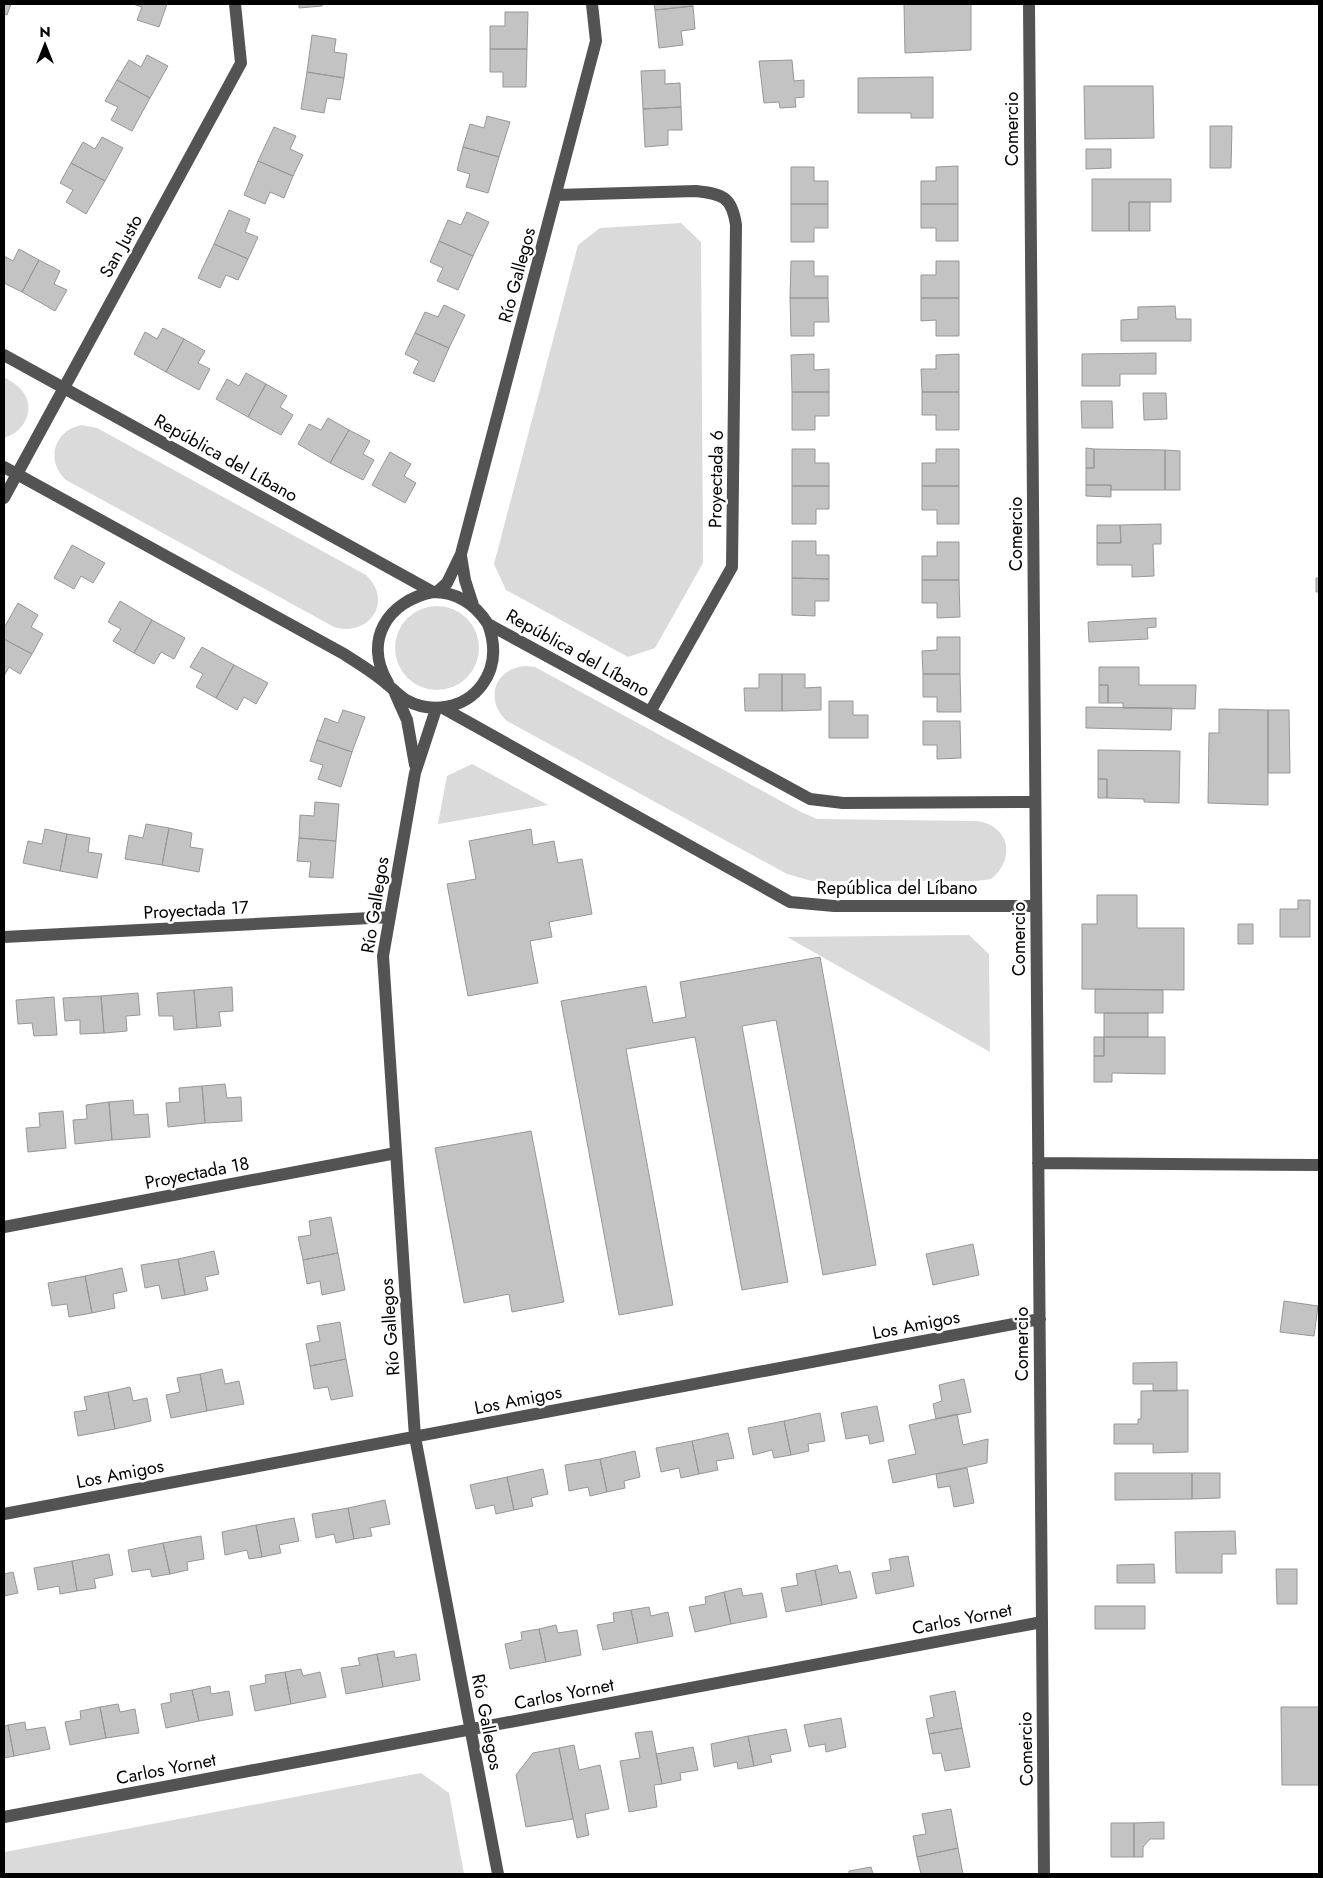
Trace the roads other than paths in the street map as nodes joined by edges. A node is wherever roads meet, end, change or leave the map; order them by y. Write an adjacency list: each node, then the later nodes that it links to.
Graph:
1 (235, 4): 6 (street, San Justo)
2 (592, 4): 4 (street, Río Gallegos)
3 (1029, 4): 18 (street, Comercio)
4 (556, 196): 10 (street, Río Gallegos); 16 (street, Proyectada 6)
5 (4, 355): 6 (street, República del Líbano)
6 (64, 388): 8 (street, San Justo); 11 (street, República del Líbano)
7 (4, 467): 8 (street, República del Líbano)
8 (17, 474): 9 (street, San Justo); 14 (street, República del Líbano)
9 (4, 498)
10 (461, 554): 11 (street, Río Gallegos); 12 (street, Río Gallegos)
11 (435, 592): 12 (street, República del Líbano); 14 (street, Río Gallegos)
12 (473, 606): 13 (street, República del Líbano)
13 (488, 624): 15 (street); 16 (street, República del Líbano)
14 (391, 688): 15 (street, República del Líbano); 17 (street, Río Gallegos)
15 (439, 708): 17 (street, Río Gallegos); 19 (street, República del Líbano)
16 (650, 712): 18 (street, República del Líbano)
17 (415, 773): 20 (street, Río Gallegos)
18 (1035, 802): 19 (street, Comercio)
19 (1036, 906): 23 (street, Comercio)
20 (390, 918): 21 (street, Proyectada 17); 22 (street, Río Gallegos)
21 (4, 937)
22 (396, 1154): 25 (street, Proyectada 18); 27 (street, Río Gallegos)
23 (1038, 1163): 24 (street); 26 (street, Comercio)
24 (1319, 1165)
25 (4, 1227)
26 (1040, 1319): 27 (street, Los Amigos); 29 (street, Comercio)
27 (416, 1437): 28 (street, Los Amigos); 30 (street, Río Gallegos)
28 (4, 1514)
29 (1042, 1622): 30 (street, Carlos Yornet); 33 (street, Comercio)
30 (471, 1729): 31 (street, Carlos Yornet); 32 (street, Río Gallegos)
31 (4, 1818)
32 (498, 1874)
33 (1044, 1874)

